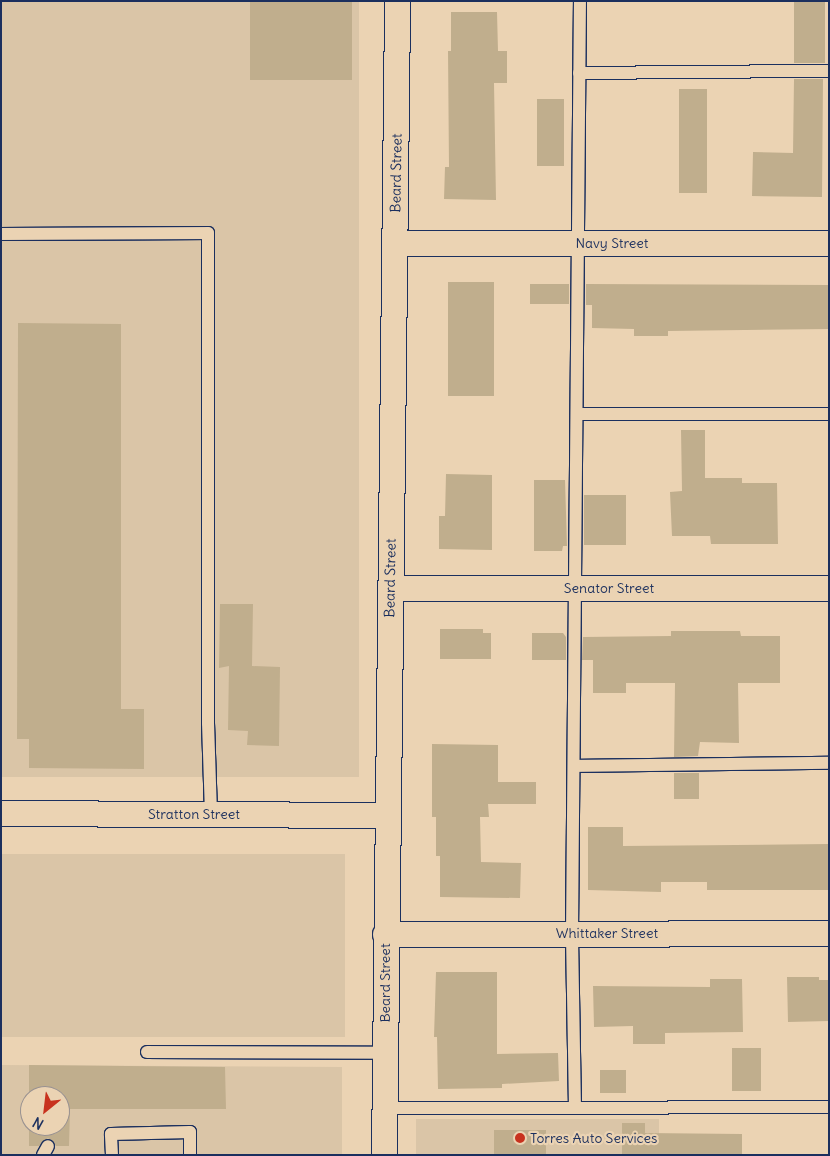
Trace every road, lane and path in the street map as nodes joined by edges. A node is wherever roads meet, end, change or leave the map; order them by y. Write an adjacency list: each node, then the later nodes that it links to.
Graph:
1 (398, 1): 7 (street, Beard Street)
2 (580, 1): 4 (lane)
3 (829, 71): 4 (lane)
4 (579, 73): 8 (lane)
5 (1, 234): 17 (lane)
6 (829, 242): 8 (street, Navy Street)
7 (395, 243): 8 (street, Navy Street); 11 (street, Beard Street)
8 (576, 243): 9 (lane)
9 (577, 414): 10 (lane); 12 (lane)
10 (829, 414)
11 (390, 588): 12 (street, Senator Street); 18 (street, Beard Street)
12 (577, 588): 13 (street, Senator Street); 15 (lane)
13 (829, 588)
14 (829, 763): 15 (lane)
15 (575, 766): 19 (lane)
16 (1, 813): 17 (street, Stratton Street)
17 (211, 814): 18 (street, Stratton Street)
18 (387, 815): 21 (street, Beard Street)
19 (572, 933): 20 (street, Whittaker Street); 21 (street, Whittaker Street); 26 (lane)
20 (829, 933)
21 (386, 934): 23 (street, Beard Street)
22 (147, 1052): 23 (lane)
23 (384, 1053): 25 (street, Beard Street)
24 (829, 1107): 26 (lane)
25 (384, 1108): 26 (lane); 29 (street, Beard Street)
26 (575, 1108)
27 (112, 1155): 28 (lane)
28 (190, 1155)
29 (384, 1155)

